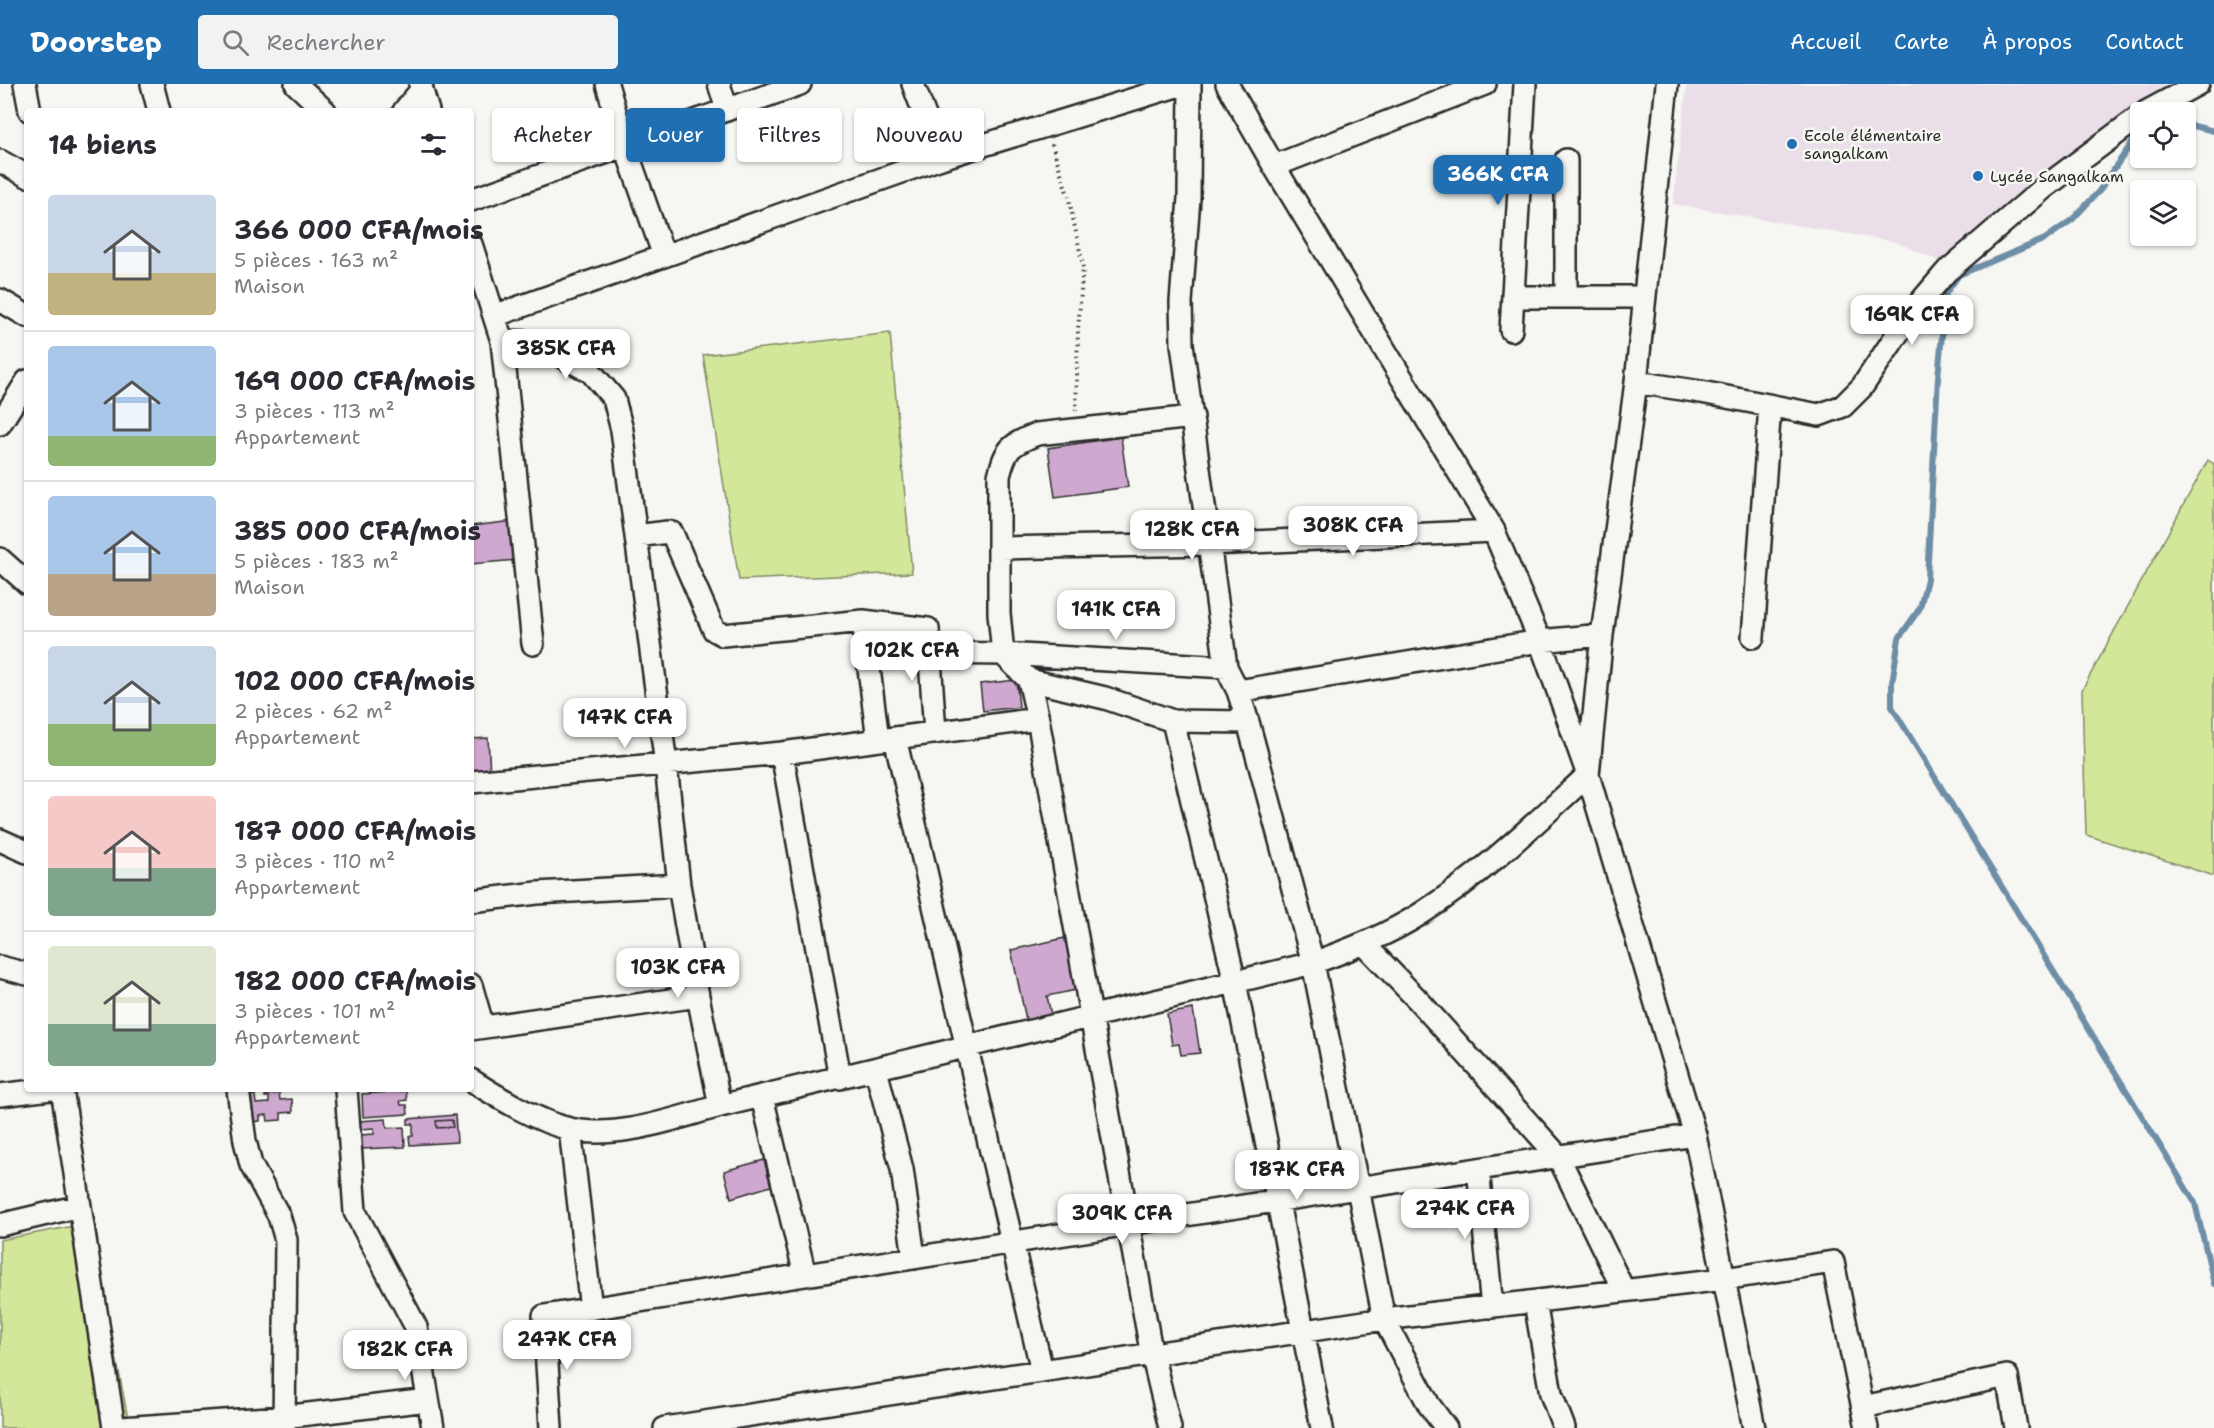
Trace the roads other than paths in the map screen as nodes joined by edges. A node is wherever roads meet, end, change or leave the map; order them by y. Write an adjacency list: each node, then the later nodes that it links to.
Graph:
1 (25, 84): 17 (street)
2 (152, 84): 18 (street)
3 (296, 84): 19 (street)
4 (607, 84): 26 (street)
5 (719, 84): 23 (street)
6 (800, 84): 23 (street)
7 (913, 84): 22 (street)
8 (1183, 84): 25 (street)
9 (1190, 84): 46 (street)
10 (1227, 84): 30 (street)
11 (1485, 84): 30 (street)
12 (1525, 84): 35 (street)
13 (1667, 84): 37 (street)
14 (2198, 84): 16 (street)
15 (421, 87): 20 (street); 21 (street)
16 (2165, 102)
17 (29, 108)
18 (158, 108)
19 (322, 108)
20 (406, 108)
21 (428, 108)
22 (922, 108)
23 (727, 110): 26 (street)
24 (2130, 123): 45 (street)
25 (984, 145)
26 (625, 146): 32 (street); 34 (street)
27 (0, 160): 31 (street)
28 (1566, 160): 36 (street)
29 (930, 162): 34 (street)
30 (1274, 166): 48 (street)
31 (24, 174)
32 (474, 199)
33 (474, 253): 40 (street)
34 (664, 256): 40 (street)
35 (1513, 297): 36 (street); 41 (street)
36 (1566, 297): 37 (street)
37 (1645, 297): 43 (street)
38 (0, 300): 39 (street)
39 (24, 314)
40 (494, 316): 42 (street)
41 (1511, 330)
42 (502, 341): 49 (street); 56 (street)
43 (1636, 382): 45 (street); 53 (street)
44 (24, 386): 47 (street)
45 (1770, 406): 54 (street)
46 (1193, 417): 50 (street); 51 (street)
47 (0, 424)
48 (1494, 531): 50 (street); 55 (street)
49 (636, 536): 52 (street); 68 (street)
50 (1210, 544): 51 (street); 59 (street)
51 (1000, 548): 58 (street)
52 (863, 621): 57 (street); 66 (street)
53 (1602, 635): 55 (street); 69 (street)
54 (1752, 637)
55 (1540, 641): 61 (street); 69 (street)
56 (532, 644)
57 (930, 654): 58 (street); 65 (street)
58 (1003, 654): 59 (street); 60 (street)
59 (1226, 667): 61 (street)
60 (1029, 680): 62 (street); 63 (street)
61 (1238, 691): 64 (street)
62 (1038, 719): 65 (street); 82 (street)
63 (1173, 721): 64 (street); 79 (street)
64 (1248, 722): 76 (street)
65 (935, 733): 66 (street)
66 (886, 739): 67 (street); 84 (street)
67 (782, 753): 68 (street); 86 (street)
68 (666, 765): 70 (street); 73 (street)
69 (1588, 775): 75 (street); 96 (street)
70 (474, 782)
71 (0, 840): 72 (street)
72 (24, 851)
73 (679, 885): 74 (street); 80 (street)
74 (474, 901)
75 (1364, 944): 76 (street); 97 (street)
76 (1313, 963): 79 (street); 99 (street)
77 (0, 967): 78 (street)
78 (24, 973)
79 (1235, 982): 82 (street); 100 (street)
80 (698, 996): 83 (street); 94 (street)
81 (474, 1006): 83 (street)
82 (1092, 1017): 84 (street); 102 (street)
83 (477, 1028)
84 (967, 1048): 85 (street); 104 (street)
85 (876, 1070): 86 (street); 105 (street)
86 (840, 1078): 93 (street)
87 (474, 1082): 95 (street)
88 (26, 1092): 92 (street)
89 (62, 1092): 101 (street)
90 (238, 1092): 118 (street)
91 (346, 1092): 116 (street)
92 (0, 1095)
93 (762, 1097): 94 (street); 106 (street)
94 (720, 1106): 95 (street)
95 (570, 1129): 111 (street)
96 (1695, 1135): 97 (street); 107 (street)
97 (1558, 1156): 98 (street); 108 (street)
98 (1478, 1169): 99 (street); 110 (street)
99 (1358, 1188): 100 (street); 112 (street)
100 (1277, 1201): 102 (street); 113 (street)
101 (80, 1206): 103 (street); 121 (street)
102 (1129, 1224): 104 (street); 114 (street)
103 (0, 1225)
104 (1012, 1243): 105 (street); 115 (street)
105 (914, 1258): 106 (street)
106 (805, 1275): 111 (street)
107 (1724, 1279): 108 (street); 117 (street); 120 (street)
108 (1624, 1291): 109 (street)
109 (1535, 1302): 110 (street); 129 (street)
110 (1492, 1307): 112 (street)
111 (591, 1309): 124 (street)
112 (1384, 1319): 113 (street); 128 (street)
113 (1303, 1333): 114 (street); 127 (street)
114 (1152, 1355): 115 (street); 126 (street)
115 (1042, 1371): 119 (street)
116 (428, 1400): 118 (street); 123 (street)
117 (1863, 1407): 130 (street); 131 (street)
118 (284, 1423): 122 (street)
119 (707, 1425): 125 (street)
120 (1751, 1427)
121 (114, 1428)
122 (121, 1428)
123 (432, 1428)
124 (551, 1428)
125 (664, 1428)
126 (1170, 1428)
127 (1322, 1428)
128 (1446, 1428)
129 (1564, 1428)
130 (1868, 1428)
131 (2016, 1428)

